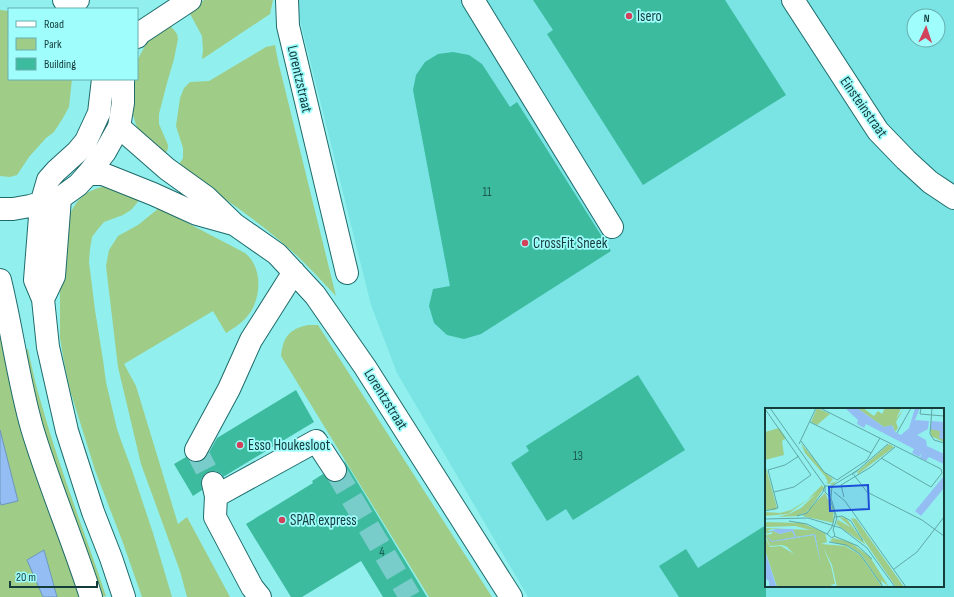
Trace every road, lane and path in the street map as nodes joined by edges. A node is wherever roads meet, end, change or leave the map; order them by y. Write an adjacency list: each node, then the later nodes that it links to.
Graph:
1 (64, 0): 2 (street)
2 (78, 0)
3 (190, 0): 7 (street)
4 (287, 0): 19 (street, Lorentzstraat)
5 (473, 0): 17 (street)
6 (793, 0): 13 (street, Einsteinstraat)
7 (138, 36)
8 (103, 80): 10 (street)
9 (123, 80): 11 (street)
10 (99, 113): 11 (street, Lorentzstraat); 14 (street)
11 (119, 127): 12 (street); 16 (street, Lorentzstraat)
12 (88, 174): 14 (street); 16 (street, Lorentzstraat)
13 (954, 198)
14 (51, 201): 15 (street); 24 (street)
15 (0, 209)
16 (234, 224): 18 (street, Lorentzstraat)
17 (612, 227)
18 (294, 272): 21 (street); 26 (street, Lorentzstraat)
19 (347, 273)
20 (0, 280): 23 (street)
21 (196, 450)
22 (335, 470): 25 (street)
23 (91, 597)
24 (124, 597)
25 (260, 597)
26 (511, 597)

